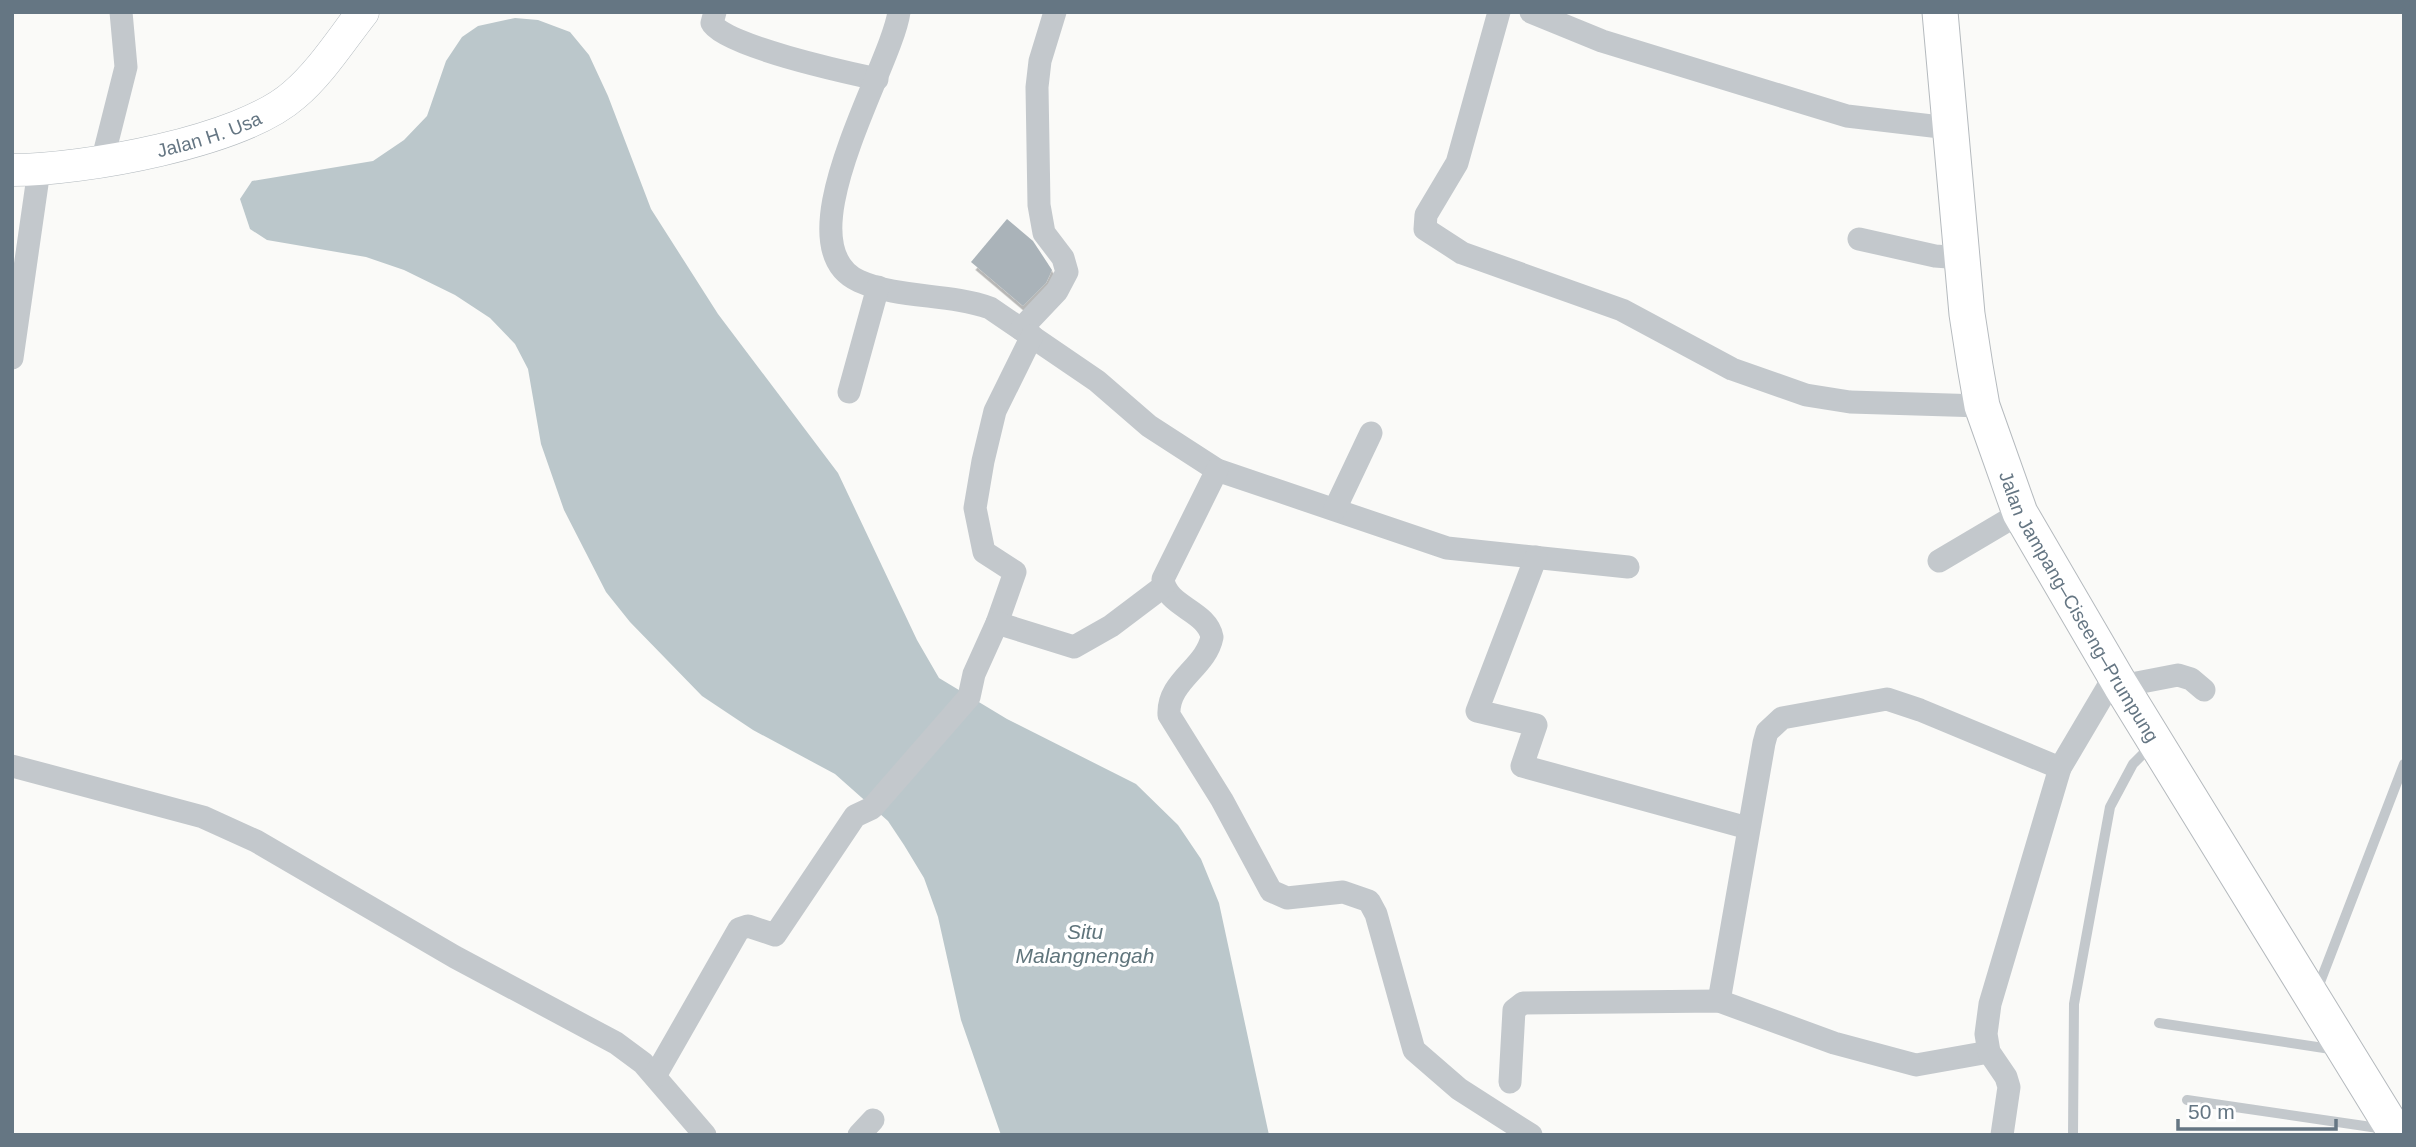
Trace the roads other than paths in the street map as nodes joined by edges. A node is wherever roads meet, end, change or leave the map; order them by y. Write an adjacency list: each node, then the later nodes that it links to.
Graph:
1 (121, 12): 11 (street)
2 (363, 12): 11 (street, Jalan H. Usa)
3 (715, 12): 9 (street)
4 (899, 12): 9 (street)
5 (1055, 12): 16 (street)
6 (1499, 12): 19 (street)
7 (1531, 12): 10 (street)
8 (1940, 12): 10 (main road, Jalan Jampang–Ciseeng–Prumpung)
9 (877, 79): 15 (street)
10 (1949, 128): 14 (main road, Jalan Jampang–Ciseeng–Prumpung)
11 (102, 162): 12 (street, Jalan H. Usa)
12 (26, 170): 17 (street)
13 (1860, 239): 14 (street)
14 (1962, 258): 19 (main road, Jalan Jampang–Ciseeng–Prumpung)
15 (878, 287): 16 (street); 18 (street)
16 (1027, 332): 21 (street); 28 (street)
17 (12, 358)
18 (849, 392)
19 (1982, 405): 23 (main road, Jalan Jampang–Ciseeng–Prumpung)
20 (1371, 433): 22 (street)
21 (1217, 470): 22 (street); 27 (street)
22 (1335, 509): 24 (street)
23 (2020, 513): 25 (street); 29 (main road, Jalan Jampang–Ciseeng–Prumpung)
24 (1536, 557): 26 (street); 35 (street)
25 (1939, 561)
26 (1628, 567)
27 (1164, 586): 28 (street); 46 (street)
28 (997, 623): 41 (street)
29 (2118, 681): 30 (street); 31 (main road, Jalan Jampang–Ciseeng–Prumpung); 34 (street)
30 (2204, 690)
31 (2155, 741): 36 (main road, Jalan Jampang–Ciseeng–Prumpung); 48 (lane)
32 (2404, 764): 36 (lane)
33 (12, 766): 41 (street)
34 (2060, 768): 35 (street); 39 (street)
35 (1748, 828): 37 (street)
36 (2314, 999): 40 (main road, Jalan Jampang–Ciseeng–Prumpung)
37 (1720, 1001): 39 (street); 42 (street)
38 (2159, 1023): 40 (lane)
39 (1989, 1052): 47 (street)
40 (2348, 1052): 44 (main road, Jalan Jampang–Ciseeng–Prumpung)
41 (655, 1076): 45 (street)
42 (1510, 1082)
43 (2187, 1100): 44 (lane)
44 (2396, 1133)
45 (705, 1135)
46 (1531, 1135)
47 (2002, 1135)
48 (2073, 1135)

